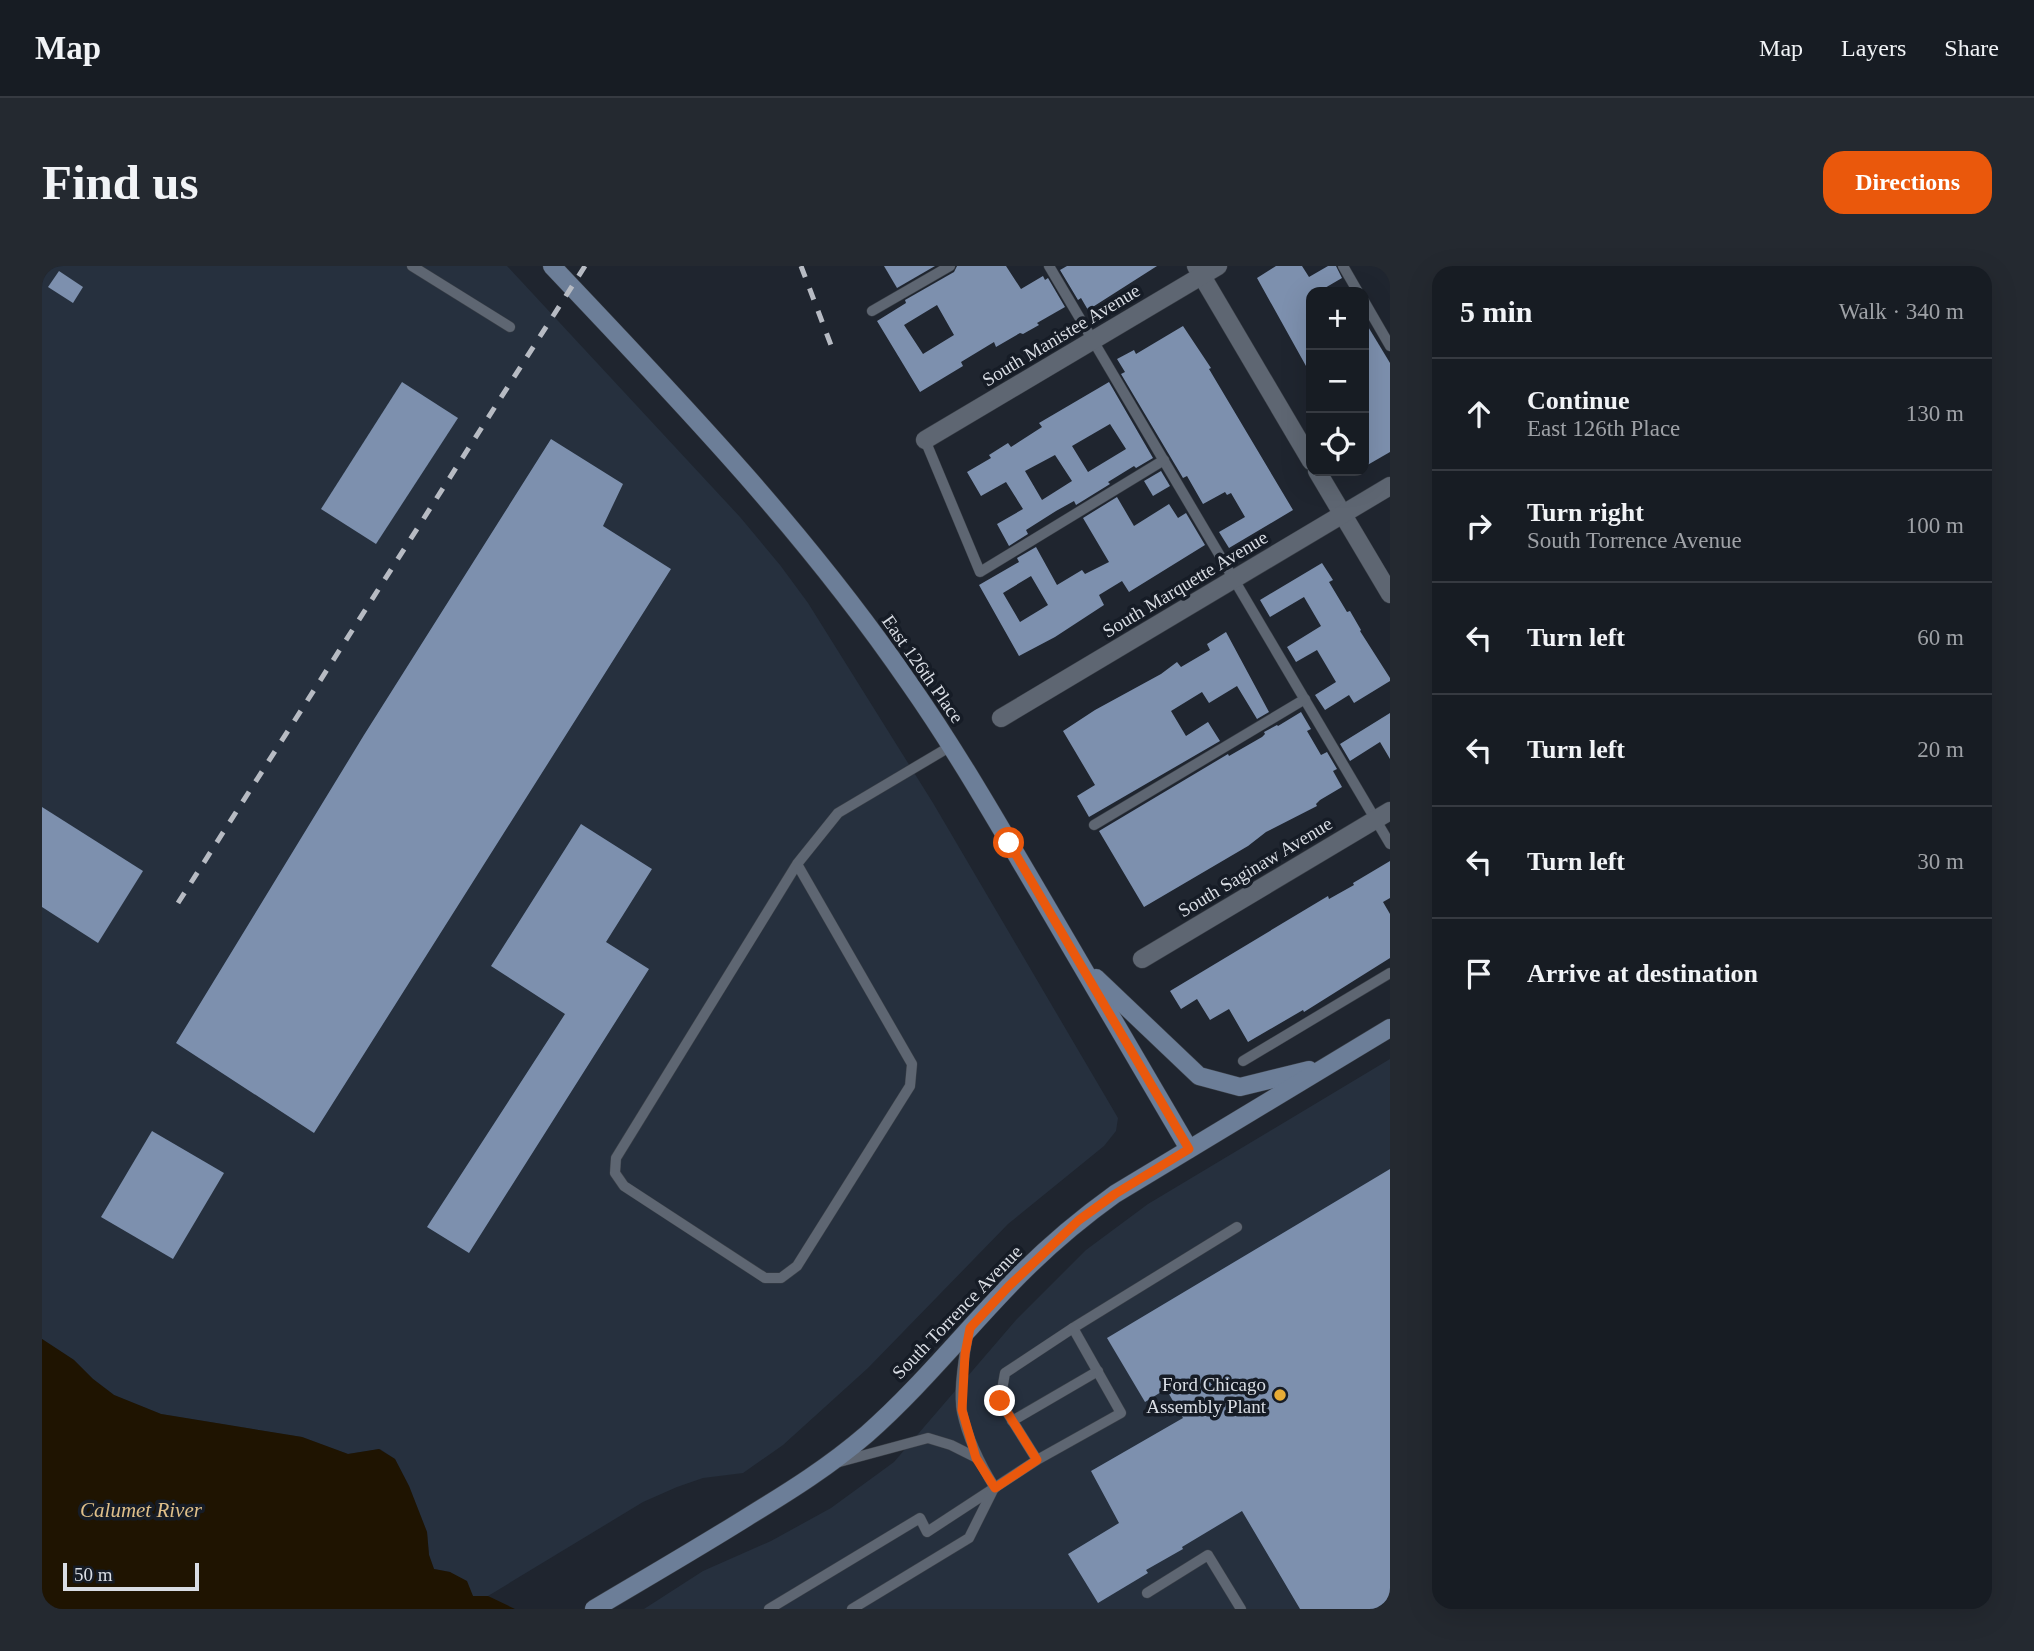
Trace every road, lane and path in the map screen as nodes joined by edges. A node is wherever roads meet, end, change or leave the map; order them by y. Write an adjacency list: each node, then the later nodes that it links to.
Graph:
1 (412, 266): 11 (lane)
2 (552, 266): 25 (main road, East 126th Place)
3 (950, 266): 10 (lane)
4 (1049, 266): 13 (lane)
5 (1218, 266): 7 (street, South Manistee Avenue)
6 (1343, 266): 8 (lane)
7 (1199, 271): 13 (street, South Manistee Avenue); 16 (street)
8 (1355, 287)
9 (1369, 307): 12 (lane)
10 (872, 311)
11 (510, 327)
12 (1386, 328): 14 (lane)
13 (1093, 341): 15 (street, South Manistee Avenue); 17 (lane)
14 (1390, 346)
15 (925, 440): 17 (lane)
16 (1306, 453)
17 (1164, 460): 21 (lane)
18 (1320, 476): 20 (street)
19 (1390, 486): 20 (street, South Marquette Avenue)
20 (1343, 514): 21 (street, South Marquette Avenue); 22 (street)
21 (1234, 579): 23 (lane); 24 (street, South Marquette Avenue)
22 (1390, 594)
23 (1305, 699): 26 (lane); 27 (lane)
24 (1001, 718)
25 (951, 746): 29 (lane); 31 (main road, East 126th Place)
26 (1383, 815): 28 (lane); 30 (street, South Saginaw Avenue)
27 (1094, 825)
28 (1390, 844)
29 (797, 864): 29 (lane)
30 (1142, 959)
31 (1080, 963): 35 (main road); 36 (main road, East 126th Place)
32 (1390, 973): 34 (lane)
33 (1390, 1028): 35 (main road, South Torrence Avenue)
34 (1243, 1061)
35 (1326, 1066): 36 (main road, South Torrence Avenue)
36 (1189, 1149): 38 (main road, South Torrence Avenue)
37 (1237, 1227): 39 (lane)
38 (970, 1328): 42 (lane); 44 (main road, South Torrence Avenue)
39 (1073, 1328): 40 (lane); 41 (lane)
40 (1098, 1371): 41 (lane); 43 (lane)
41 (1012, 1421): 43 (lane)
42 (976, 1458): 44 (lane); 45 (lane)
43 (1037, 1460): 45 (lane)
44 (831, 1463): 47 (main road, South Torrence Avenue)
45 (995, 1488): 48 (lane); 49 (lane)
46 (1147, 1593): 50 (lane)
47 (594, 1609)
48 (769, 1609)
49 (852, 1609)
50 (1241, 1609)

